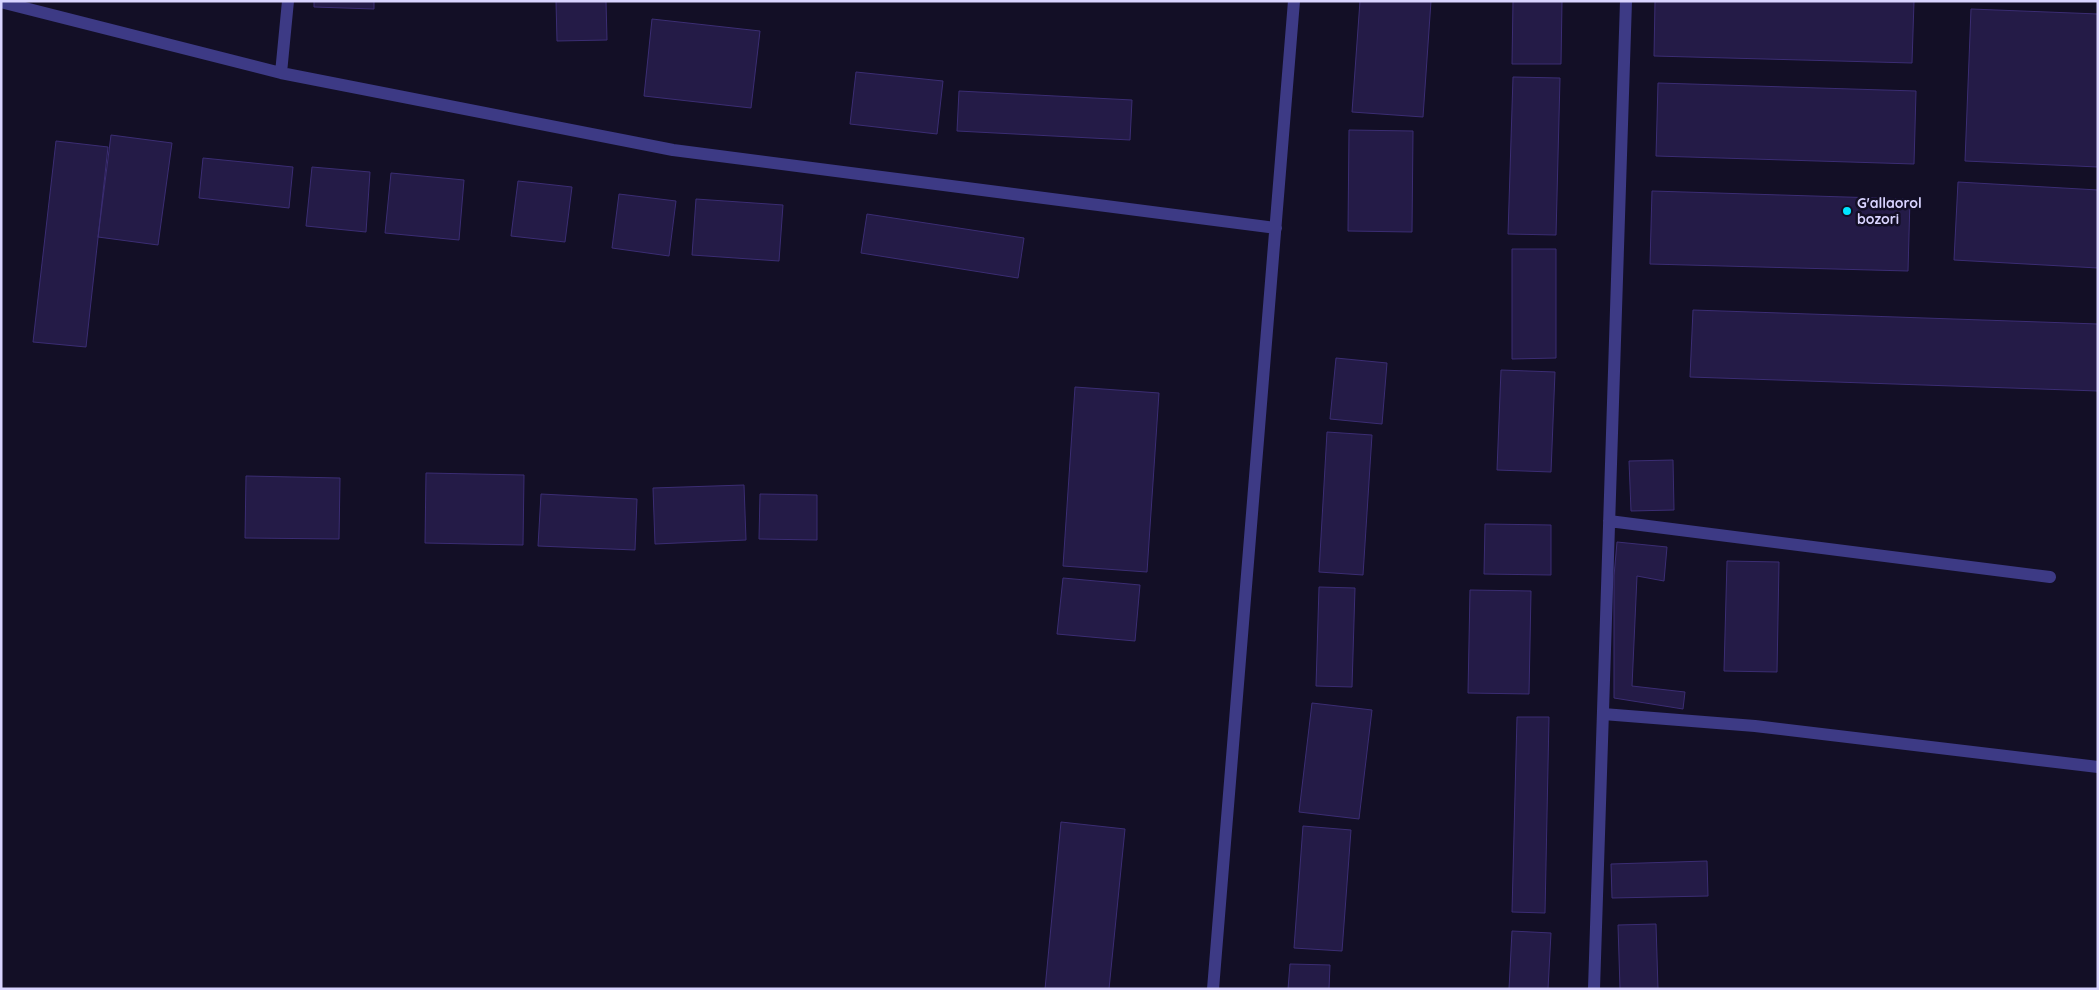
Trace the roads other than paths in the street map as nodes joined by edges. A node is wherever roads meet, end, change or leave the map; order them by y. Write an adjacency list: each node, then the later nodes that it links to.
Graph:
1 (288, 1): 5 (street)
2 (1294, 1): 6 (street)
3 (1626, 1): 7 (street)
4 (1, 2): 5 (street)
5 (281, 73): 6 (street)
6 (1276, 228): 11 (street)
7 (1609, 521): 8 (street); 9 (street)
8 (2050, 577)
9 (1603, 714): 10 (street); 12 (street)
10 (2098, 767)
11 (1213, 989)
12 (1594, 989)

